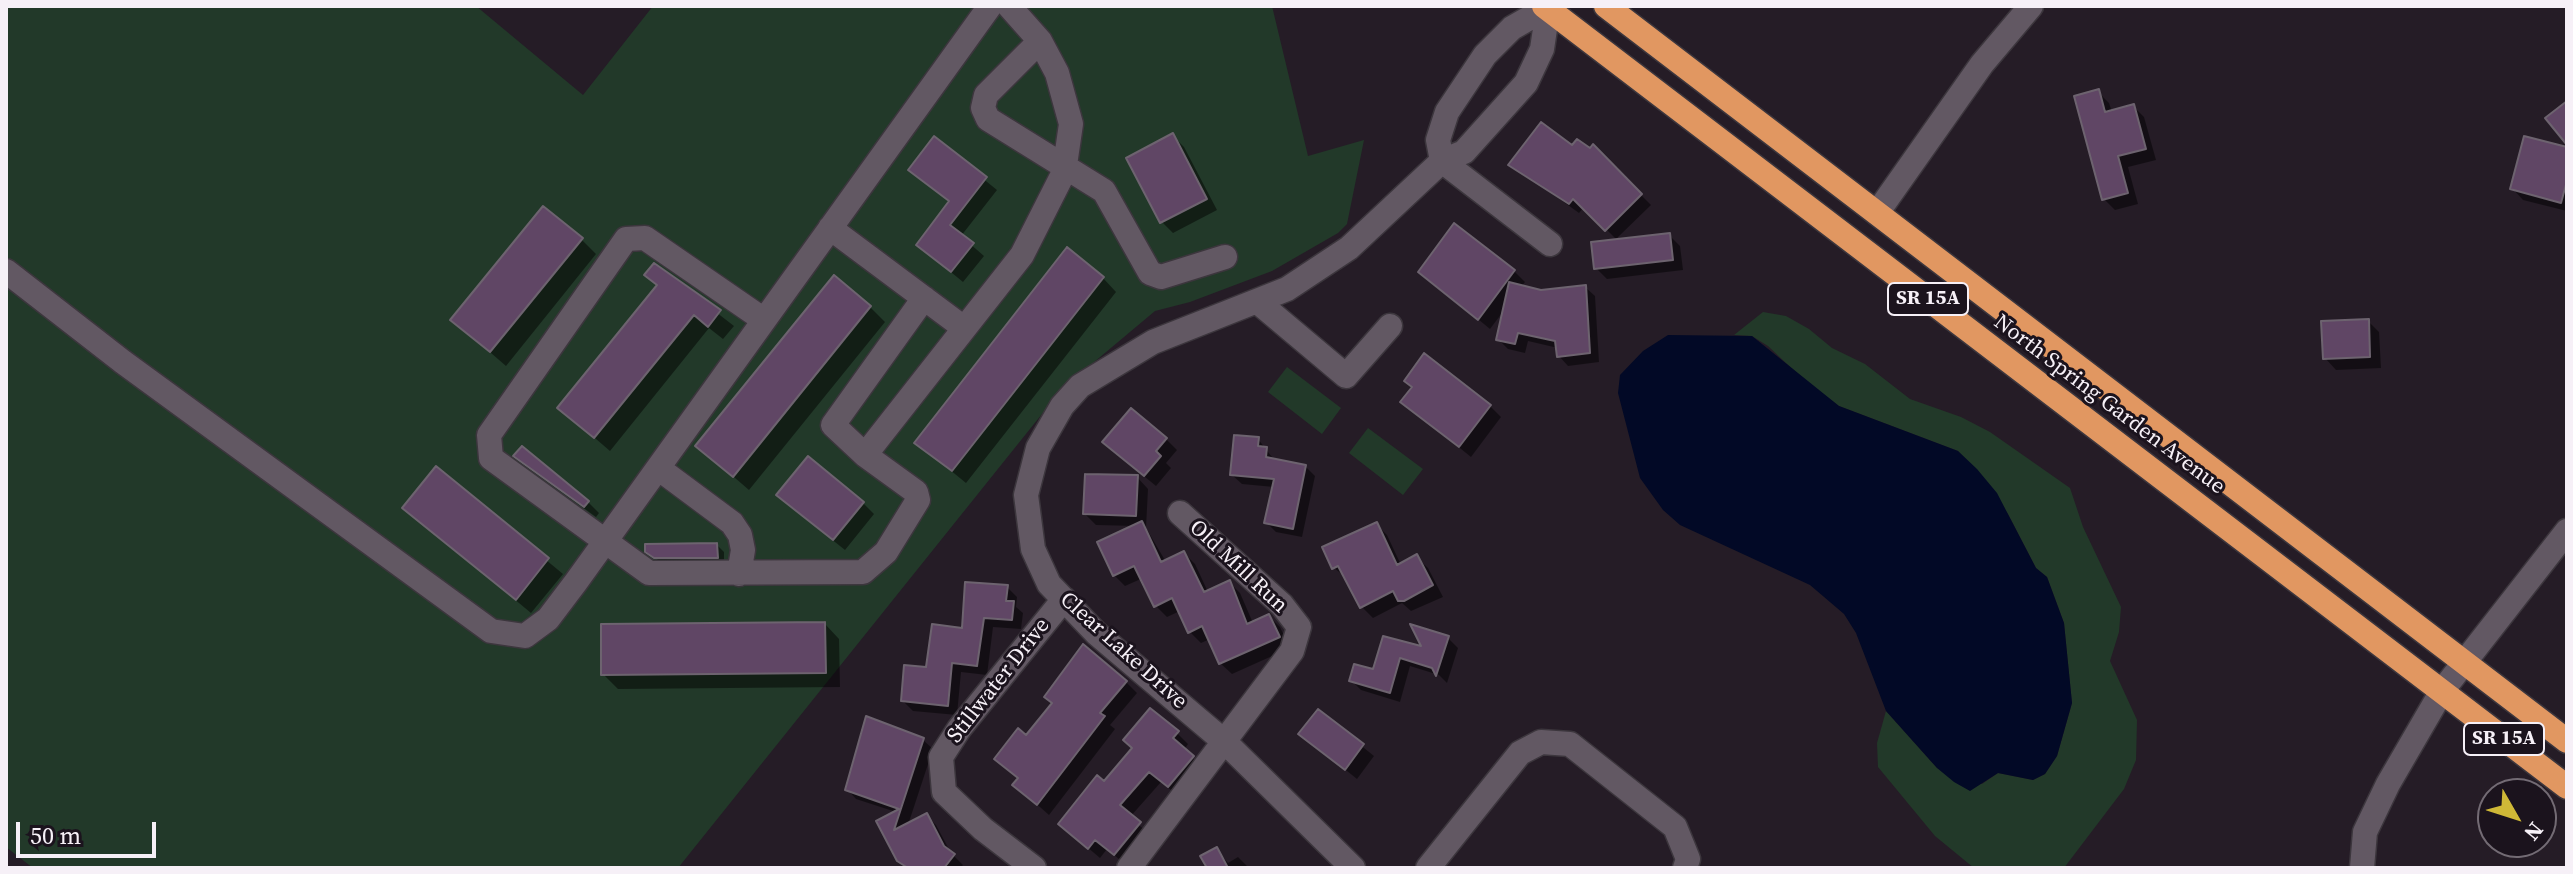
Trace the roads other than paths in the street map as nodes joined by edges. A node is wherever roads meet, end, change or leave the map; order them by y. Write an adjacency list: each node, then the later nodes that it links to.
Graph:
1 (990, 6): 12 (street)
2 (1009, 6): 6 (street)
3 (1606, 6): 11 (highway, North Spring Garden Avenue / SR 15A)
4 (2031, 6): 11 (street)
5 (1547, 7): 7 (street); 8 (street, Clear Lake Drive); 29 (highway, North Spring Garden Avenue / SR 15A)
6 (1040, 41): 10 (street); 10 (street)
7 (1465, 87): 8 (street); 9 (street)
8 (1502, 111): 9 (street, Clear Lake Drive)
9 (1442, 161): 13 (street); 17 (street, Clear Lake Drive)
10 (1065, 165): 14 (street); 20 (street)
11 (1877, 213): 28 (highway, North Spring Garden Avenue / SR 15A)
12 (830, 228): 16 (street); 18 (street)
13 (1550, 244)
14 (1225, 257)
15 (6, 271): 25 (street)
16 (924, 298): 20 (street); 21 (street)
17 (1258, 302): 19 (street); 27 (street, Clear Lake Drive)
18 (764, 320): 22 (street); 25 (street)
19 (1390, 326)
20 (964, 328): 21 (street)
21 (865, 455): 26 (street)
22 (658, 468): 25 (street); 26 (street)
23 (1180, 513): 31 (street, Old Mill Run)
24 (2567, 531): 28 (street)
25 (604, 542): 26 (street)
26 (739, 574)
27 (1064, 599): 31 (street, Clear Lake Drive); 33 (street, Stillwater Drive)
28 (2464, 661): 29 (street); 30 (highway, North Spring Garden Avenue / SR 15A)
29 (2442, 691): 32 (highway, North Spring Garden Avenue / SR 15A); 38 (street)
30 (2567, 741)
31 (1226, 743): 34 (street); 35 (street, Clear Lake Drive)
32 (2567, 787)
33 (1034, 868)
34 (1129, 868)
35 (1353, 868)
36 (1428, 868): 37 (street)
37 (1685, 868)
38 (2362, 868)

